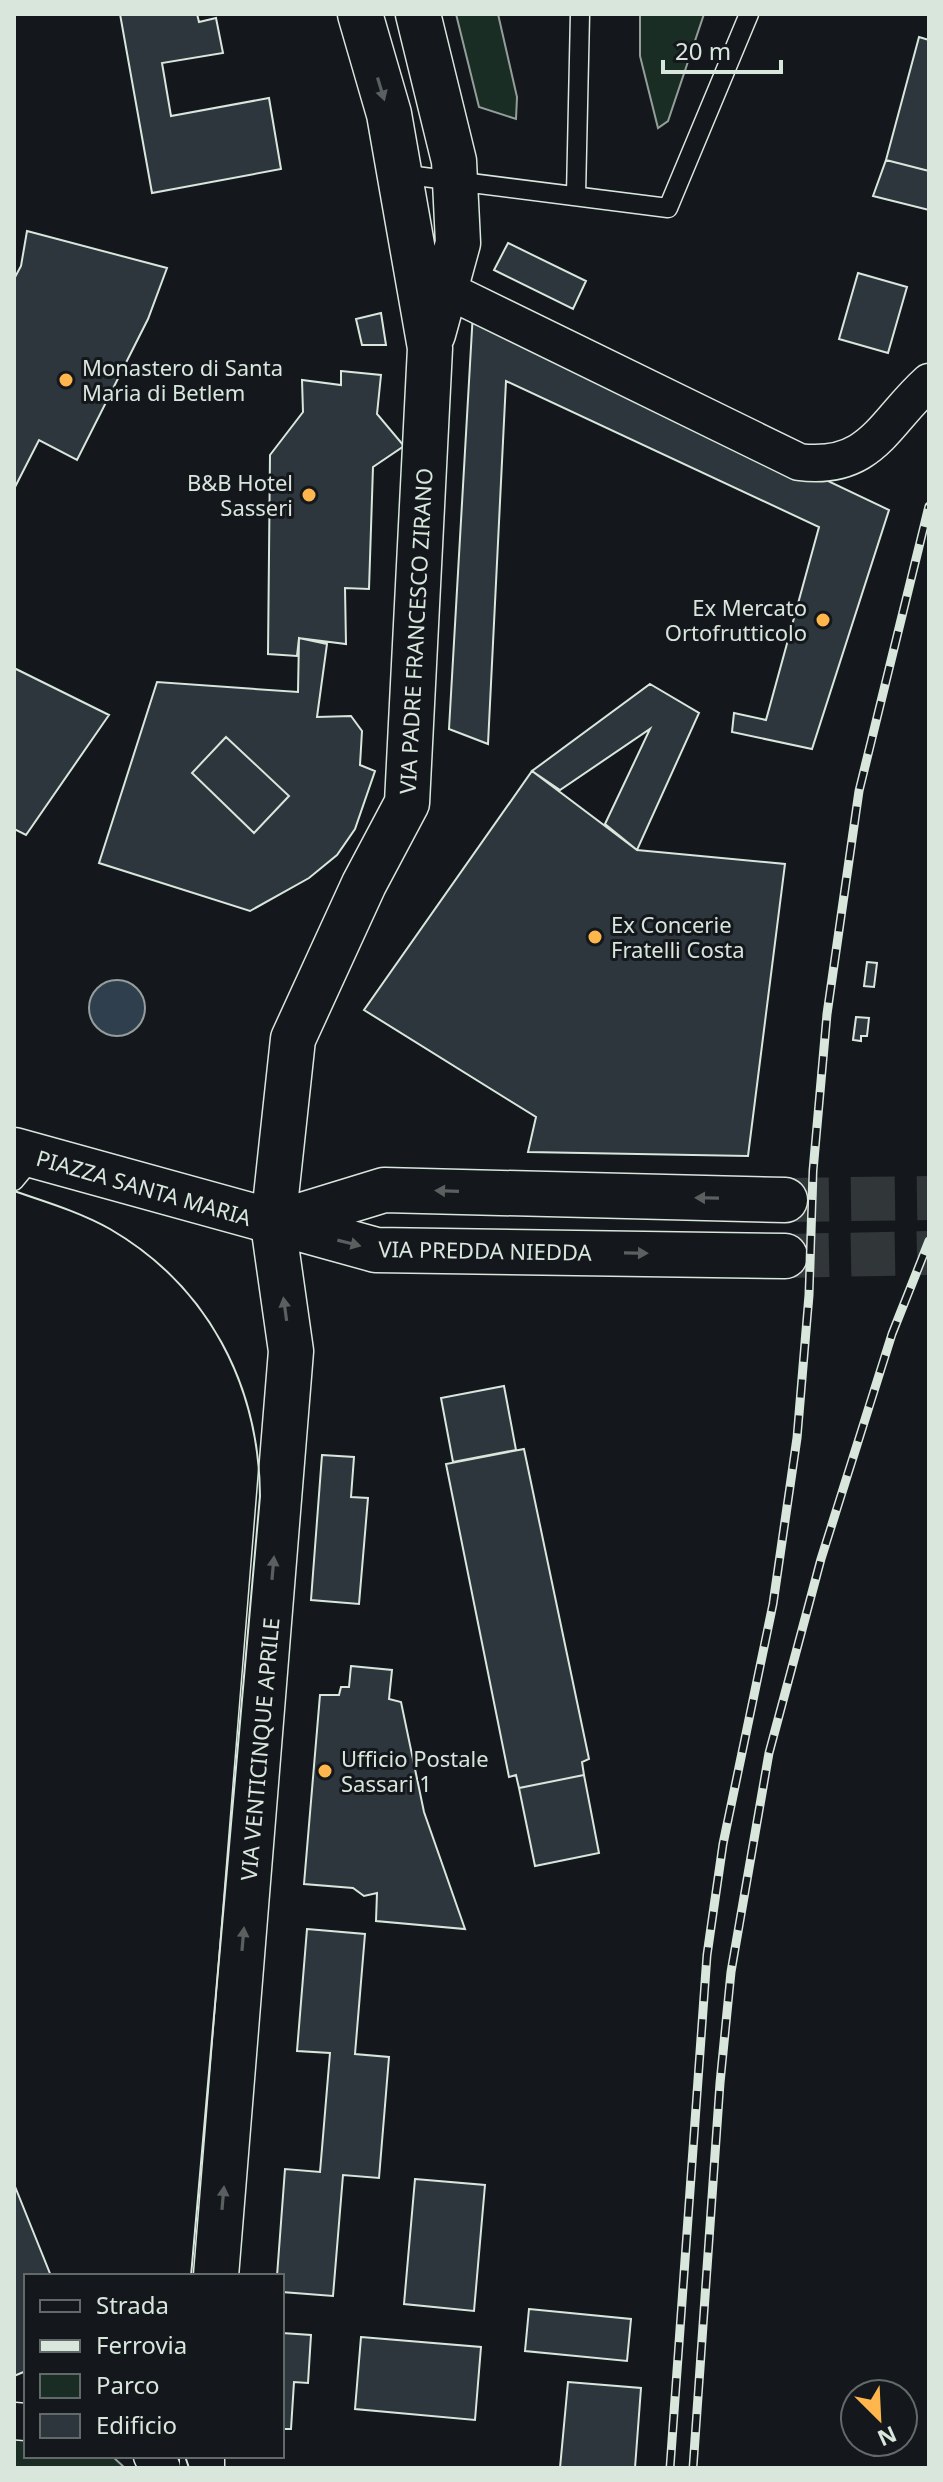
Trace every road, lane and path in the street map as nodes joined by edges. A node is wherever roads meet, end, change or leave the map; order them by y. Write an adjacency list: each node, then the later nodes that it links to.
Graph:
1 (360, 14): 5 (main road, VIA PADRE FRANCESCO ZIRANO, one-way to 5)
2 (418, 14): 6 (main road, VIA PADRE FRANCESCO ZIRANO)
3 (580, 14): 7 (lane)
4 (749, 14): 7 (lane)
5 (400, 174): 6 (lane); 9 (main road, VIA PADRE FRANCESCO ZIRANO)
6 (455, 180): 7 (lane); 8 (main road, VIA PADRE FRANCESCO ZIRANO)
7 (576, 195)
8 (445, 289): 9 (main road, VIA PADRE FRANCESCO ZIRANO); 10 (street)
9 (430, 348): 13 (main road, VIA PADRE FRANCESCO ZIRANO)
10 (929, 382)
11 (21, 1163): 13 (main road, PIAZZA SANTA MARIA)
12 (785, 1200): 13 (main road, one-way to 13)
13 (273, 1224): 14 (main road, VIA PREDDA NIEDDA, one-way to 14); 15 (main road, VIA VENTICINQUE APRILE, one-way to 13)
14 (785, 1256)
15 (216, 2274)

